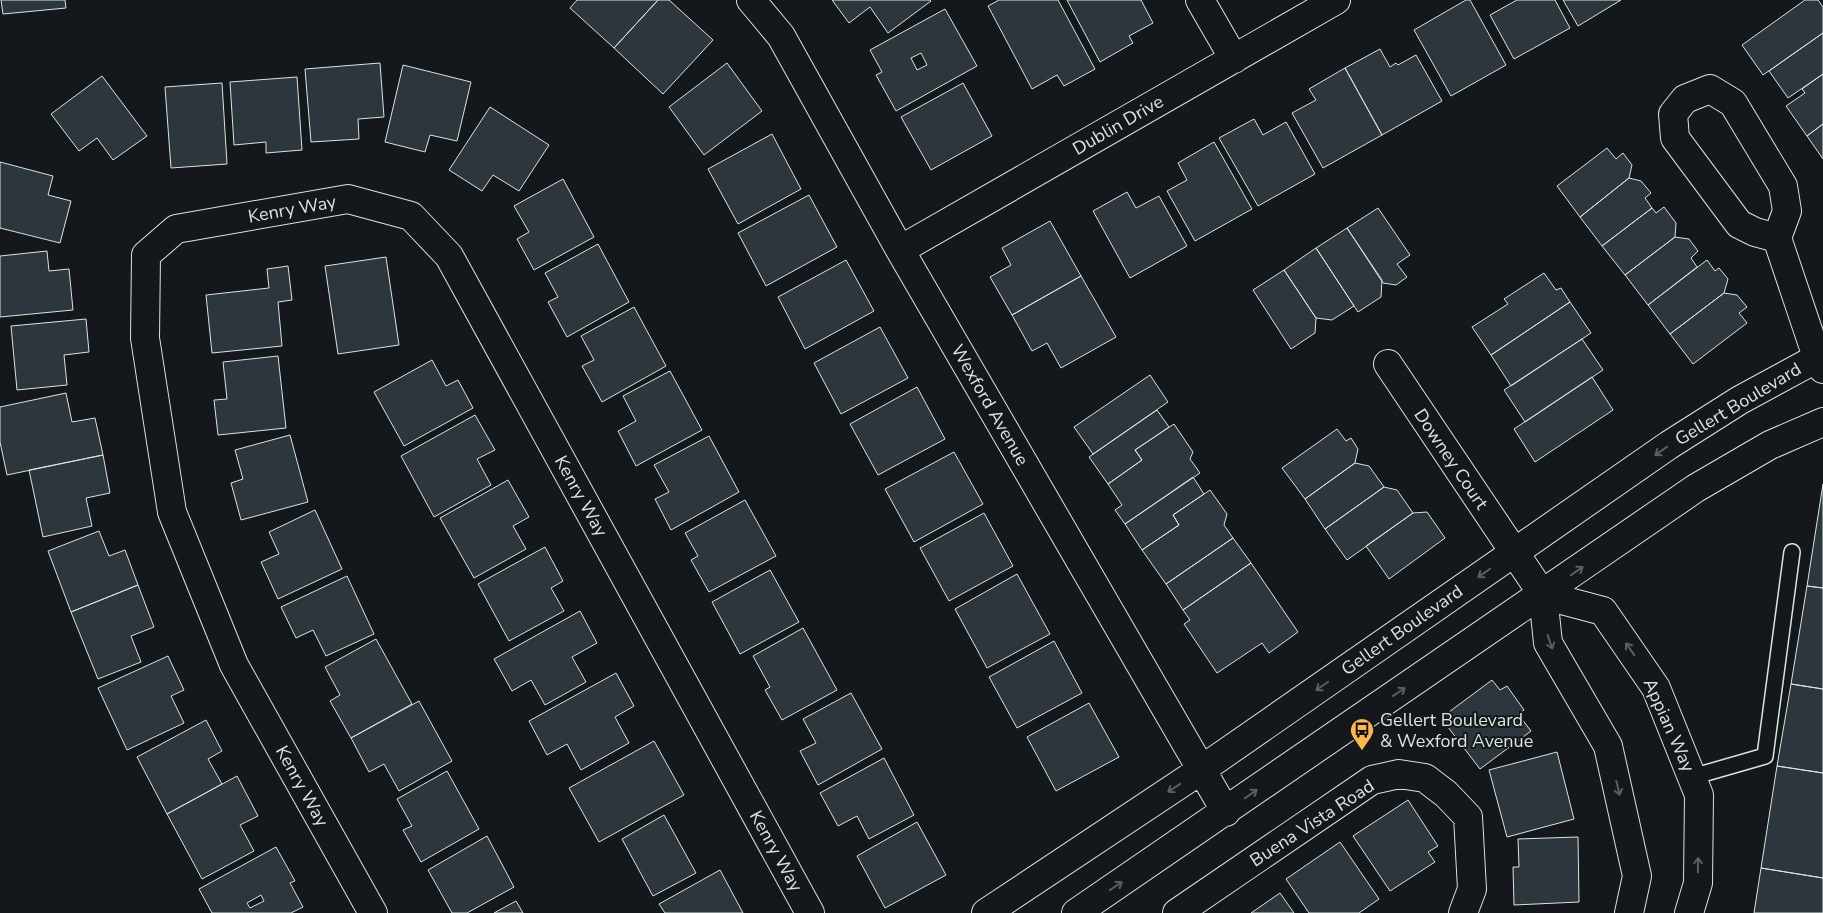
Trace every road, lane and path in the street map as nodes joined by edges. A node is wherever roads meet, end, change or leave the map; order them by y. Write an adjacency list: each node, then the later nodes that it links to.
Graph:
1 (752, 0): 6 (street, Wexford Avenue)
2 (1200, 0): 4 (street)
3 (1336, 0): 4 (street, Dublin Drive)
4 (1234, 58): 6 (street, Dublin Drive)
5 (1777, 238): 5 (street); 7 (street)
6 (900, 250): 13 (street, Wexford Avenue)
7 (1821, 360): 11 (street, Gellert Boulevard, one-way to 11)
8 (1388, 364): 11 (street, Downey Court)
9 (1823, 422): 12 (street, one-way to 9)
10 (1792, 552): 14 (lane)
11 (1514, 553): 12 (street); 13 (street, Gellert Boulevard, one-way to 13)
12 (1543, 595): 14 (street, Appian Way, one-way to 12); 15 (street, one-way to 12); 22 (street, one-way to 22)
13 (1201, 770): 15 (street, Wexford Avenue); 18 (street, Gellert Boulevard, one-way to 18)
14 (1692, 777): 23 (street, Appian Way, one-way to 14)
15 (1226, 812): 19 (street, one-way to 15)
16 (373, 913): 17 (street, Kenry Way)
17 (810, 913)
18 (986, 913)
19 (1076, 913)
20 (1177, 913): 21 (street, Buena Vista Road)
21 (1462, 913)
22 (1629, 913)
23 (1689, 913)

